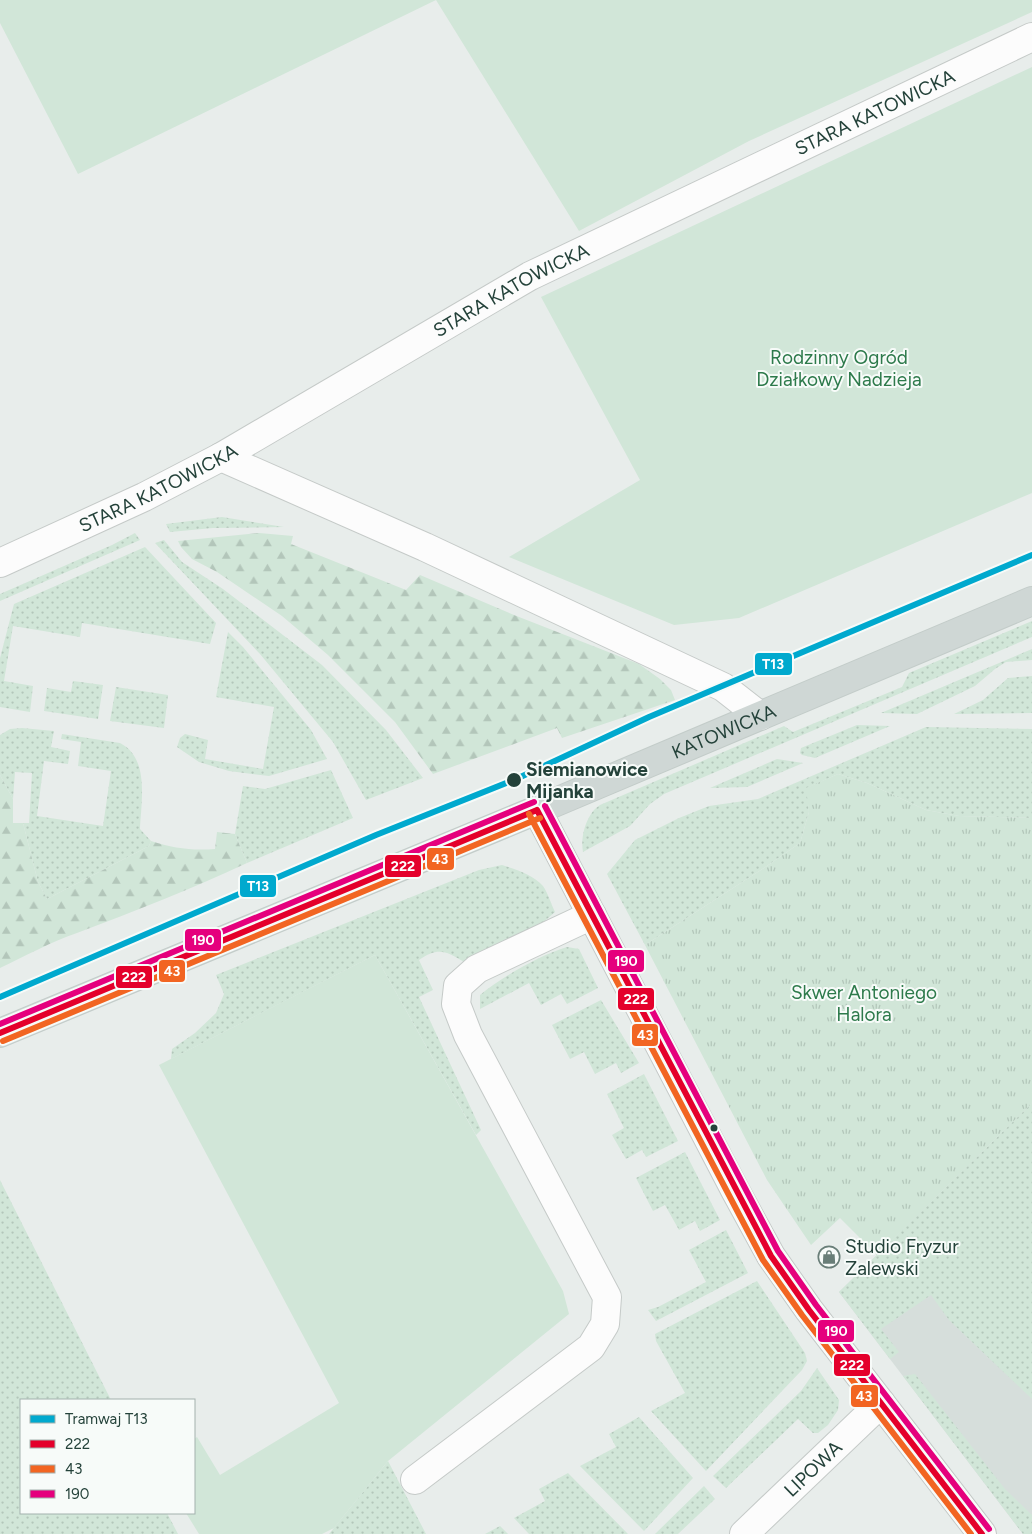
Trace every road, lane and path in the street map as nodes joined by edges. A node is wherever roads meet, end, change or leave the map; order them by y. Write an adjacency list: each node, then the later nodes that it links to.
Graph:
1 (1032, 37): 2 (street, STARA KATOWICKA)
2 (221, 457): 3 (street, STARA KATOWICKA); 5 (street)
3 (0, 563)
4 (1032, 601): 5 (main road, KATOWICKA)
5 (760, 716): 6 (main road, KATOWICKA)
6 (537, 810): 7 (street); 8 (main road, KATOWICKA)
7 (592, 915): 9 (street); 10 (street)
8 (0, 1034)
9 (881, 1403): 11 (street, LIPOWA); 12 (street)
10 (415, 1480)
11 (744, 1534)
12 (982, 1534)

